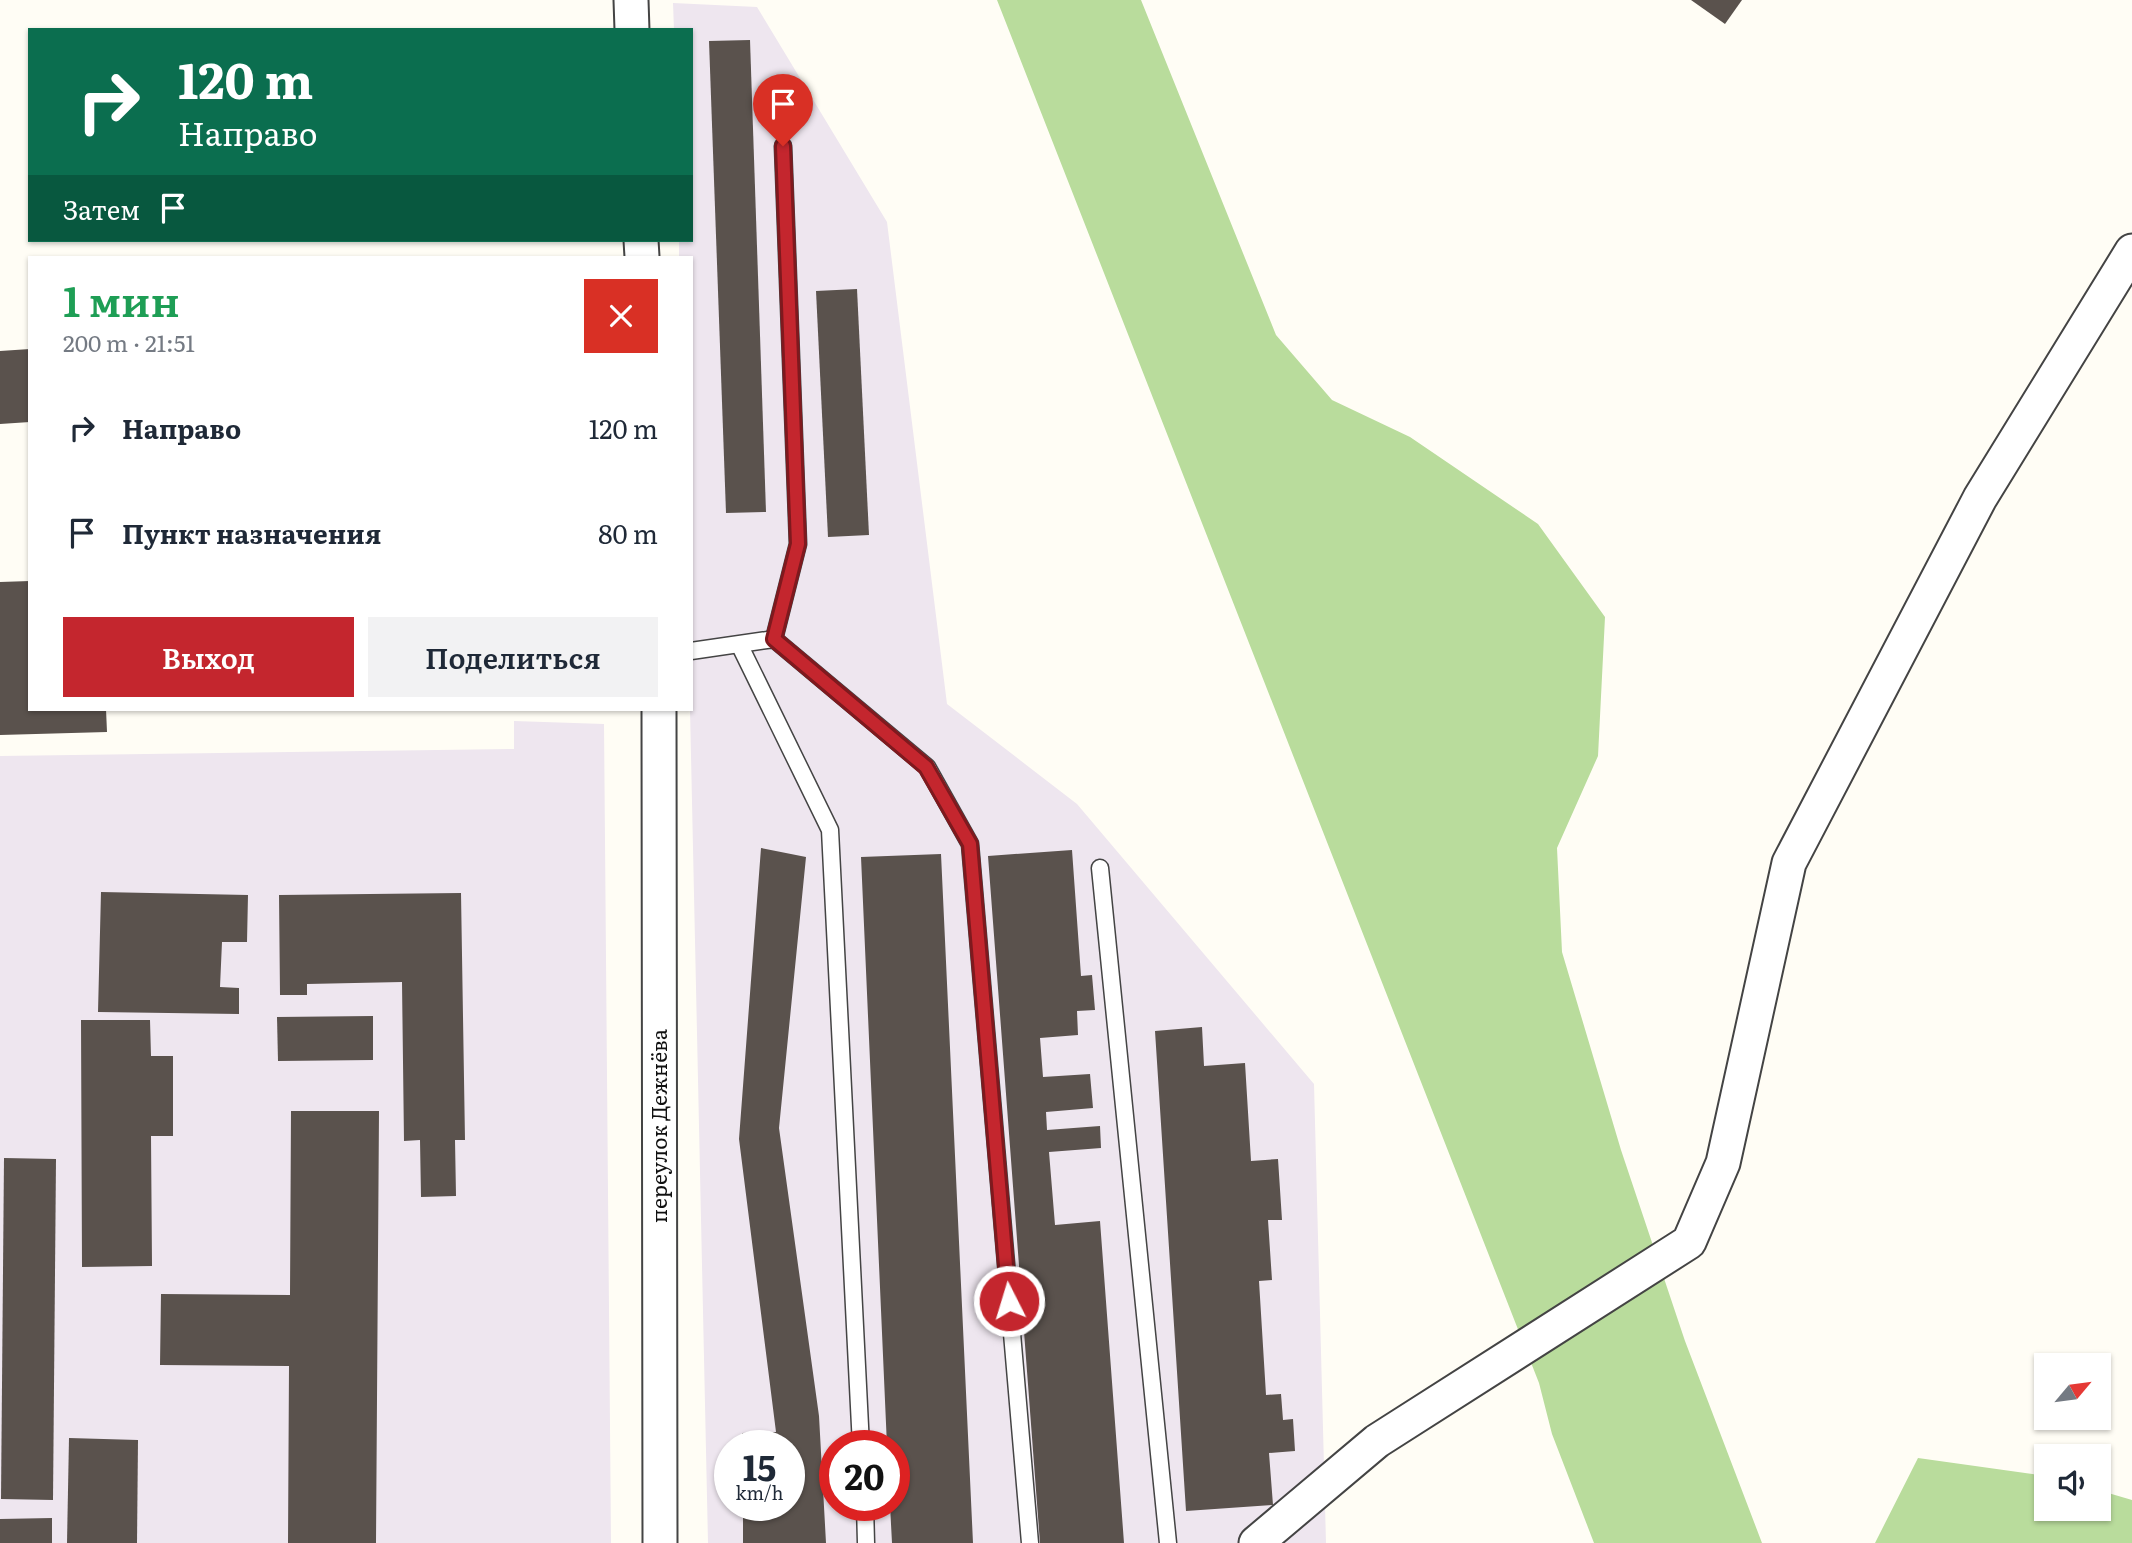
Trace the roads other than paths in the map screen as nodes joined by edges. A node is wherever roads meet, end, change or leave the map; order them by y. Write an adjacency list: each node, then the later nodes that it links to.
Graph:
1 (631, 0): 2 (street)
2 (632, 28)
3 (783, 146): 5 (lane)
4 (2132, 251): 16 (street)
5 (774, 639): 6 (lane); 14 (lane)
6 (740, 646): 7 (lane); 10 (lane)
7 (693, 651)
8 (659, 711): 12 (street, переулок Дежнёва)
9 (1100, 868): 15 (lane)
10 (861, 1430)
11 (865, 1521): 13 (lane)
12 (660, 1543)
13 (866, 1543)
14 (1030, 1543)
15 (1168, 1543)
16 (1256, 1543)

